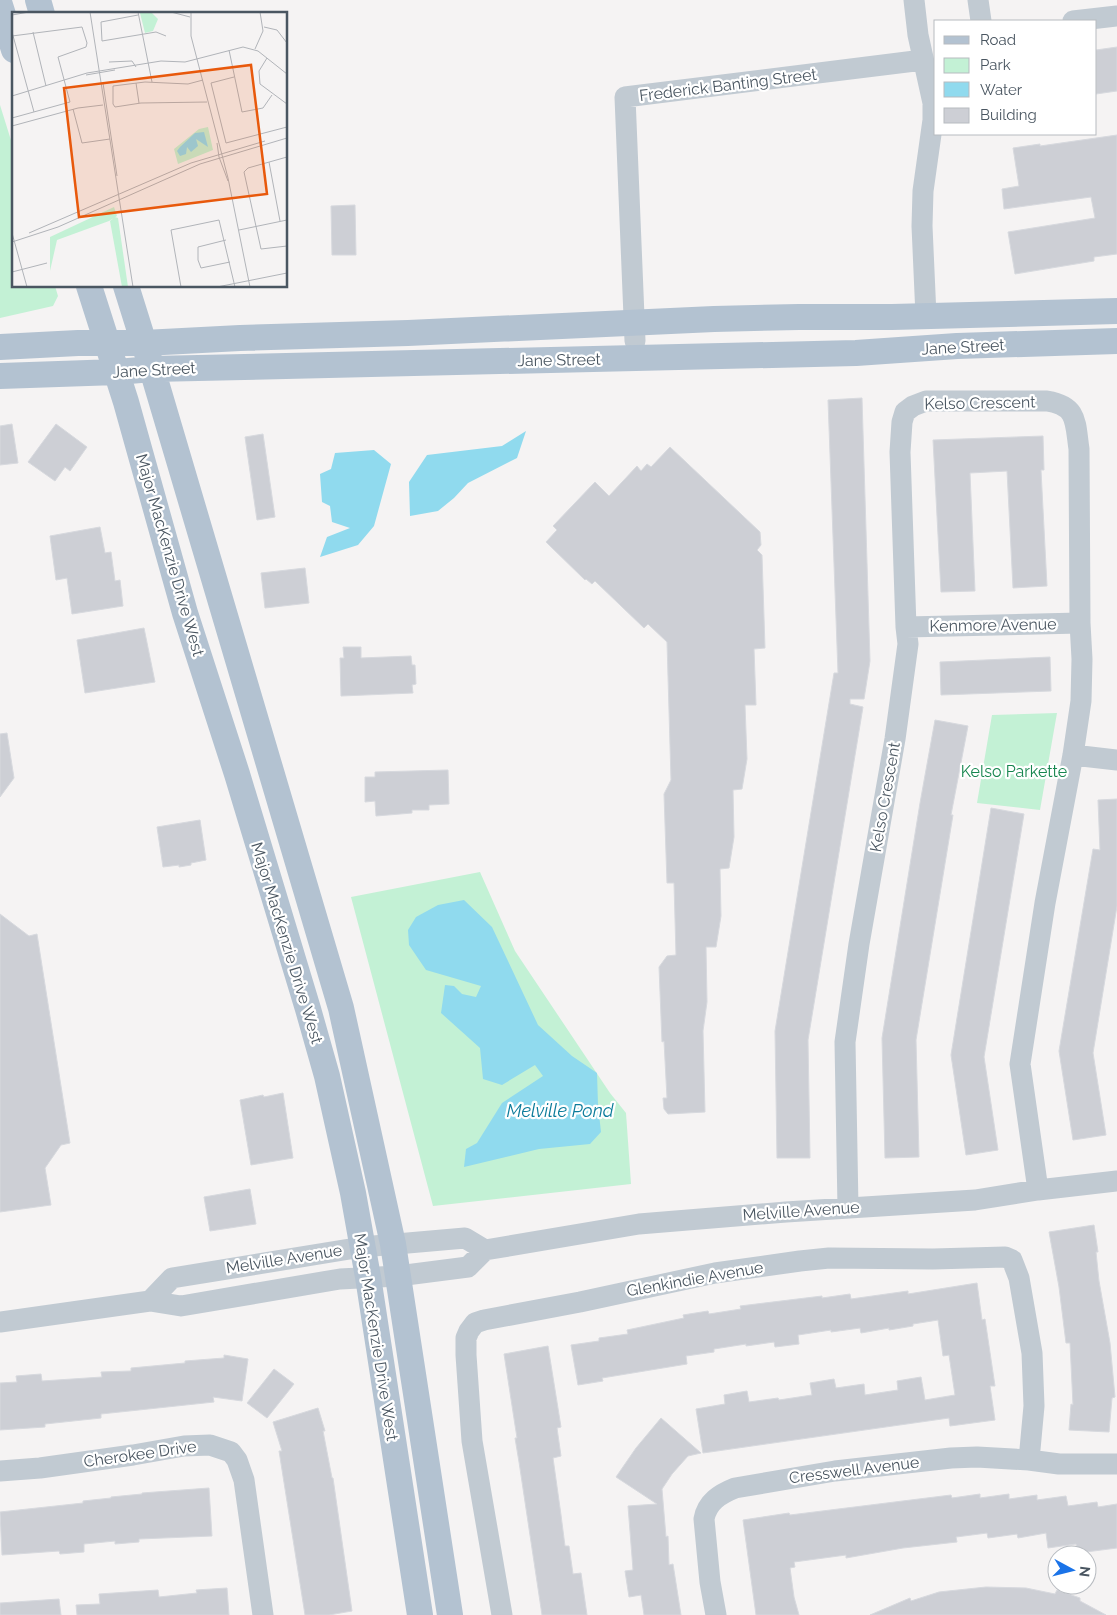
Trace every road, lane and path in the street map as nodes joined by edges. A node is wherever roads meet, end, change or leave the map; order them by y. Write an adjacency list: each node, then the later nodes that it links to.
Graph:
1 (914, 0): 8 (street)
2 (978, 0): 5 (street)
3 (0, 5): 7 (main road)
4 (1117, 16): 6 (street)
5 (981, 20)
6 (1082, 20)
7 (12, 44)
8 (923, 60): 12 (street); 13 (street, Frederick Banting Street)
9 (90, 288): 15 (main road, Major MacKenzie Drive West)
10 (127, 288): 16 (main road, Major MacKenzie Drive West)
11 (1117, 311): 12 (main road, Jane Street)
12 (926, 316): 13 (main road, Jane Street)
13 (635, 332): 16 (main road, Jane Street)
14 (1117, 341): 18 (main road, Jane Street)
15 (106, 343): 16 (main road, Jane Street); 17 (main road, Jane Street); 19 (main road, Major MacKenzie Drive West)
16 (144, 344): 18 (main road, Major MacKenzie Drive West)
17 (0, 347)
18 (152, 369): 19 (main road, Jane Street); 28 (main road, Major MacKenzie Drive West)
19 (118, 372): 20 (main road, Jane Street); 29 (main road, Major MacKenzie Drive West)
20 (0, 376)
21 (1080, 623): 22 (street, Kenmore Avenue); 22 (street, Kelso Crescent); 23 (street, Kelso Crescent)
22 (906, 627): 27 (street, Kelso Crescent)
23 (1073, 755): 24 (street); 26 (street, Kelso Crescent)
24 (1117, 760)
25 (1117, 1180): 26 (street, Melville Avenue)
26 (1038, 1190): 27 (street, Melville Avenue)
27 (848, 1208): 30 (street, Melville Avenue)
28 (393, 1244): 29 (street, Melville Avenue); 30 (street, Melville Avenue); 32 (main road, Major MacKenzie Drive West)
29 (362, 1247): 31 (main road, Major MacKenzie Drive West); 33 (street, Melville Avenue)
30 (485, 1250): 32 (street, Melville Avenue)
31 (368, 1276): 32 (street, Melville Avenue); 33 (street, Melville Avenue); 39 (main road, Major MacKenzie Drive West)
32 (398, 1276): 40 (main road, Major MacKenzie Drive West)
33 (150, 1300): 34 (street, Melville Avenue)
34 (0, 1322)
35 (1029, 1460): 36 (street, Cresswell Avenue); 41 (street, Glenkindie Avenue); 42 (street, Cresswell Avenue)
36 (1117, 1464)
37 (0, 1471): 38 (street, Cherokee Drive)
38 (263, 1615)
39 (420, 1615)
40 (450, 1615)
41 (502, 1615)
42 (716, 1615)

